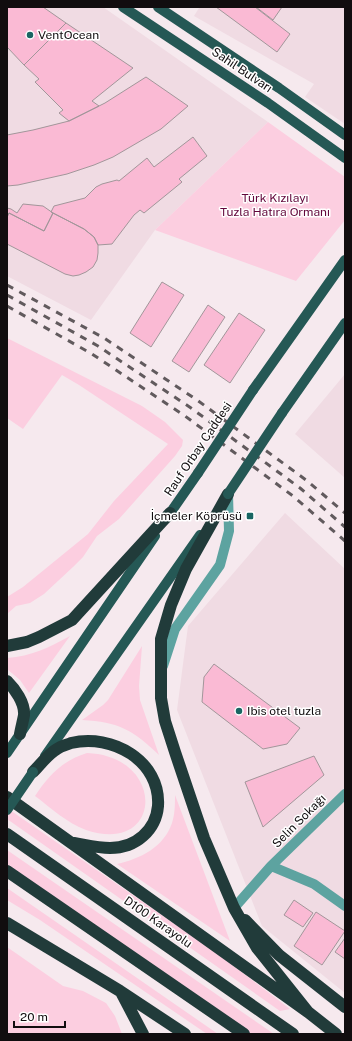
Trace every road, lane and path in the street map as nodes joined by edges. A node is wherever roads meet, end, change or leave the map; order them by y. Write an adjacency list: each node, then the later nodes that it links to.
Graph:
1 (123, 7): 4 (main road, Sahil Bulvarı)
2 (158, 7): 3 (main road, Sahil Bulvarı)
3 (345, 135)
4 (345, 158)
5 (345, 260): 8 (main road, Rauf Orbay Caddesi, bridge)
6 (345, 323): 7 (main road, bridge)
7 (228, 494): 10 (highway); 10 (street); 14 (main road)
8 (170, 513): 9 (highway); 12 (main road, Rauf Orbay Caddesi)
9 (7, 646)
10 (161, 672): 23 (highway)
11 (7, 681): 12 (highway)
12 (20, 734): 13 (main road)
13 (7, 753)
14 (33, 772): 17 (main road, bridge); 19 (highway)
15 (345, 794): 20 (street, Selin Sokağı)
16 (7, 797): 19 (highway)
17 (7, 810)
18 (7, 834): 31 (highway, D100 Karayolu)
19 (69, 842): 27 (highway)
20 (271, 866): 22 (street); 23 (street, Selin Sokağı)
21 (7, 871): 30 (highway)
22 (345, 906)
23 (234, 908): 26 (highway); 27 (highway)
24 (7, 923): 25 (highway)
25 (120, 991): 28 (highway); 29 (highway)
26 (345, 1007)
27 (308, 1012): 32 (highway)
28 (143, 1034)
29 (185, 1034)
30 (244, 1034)
31 (293, 1034)
32 (336, 1034)

